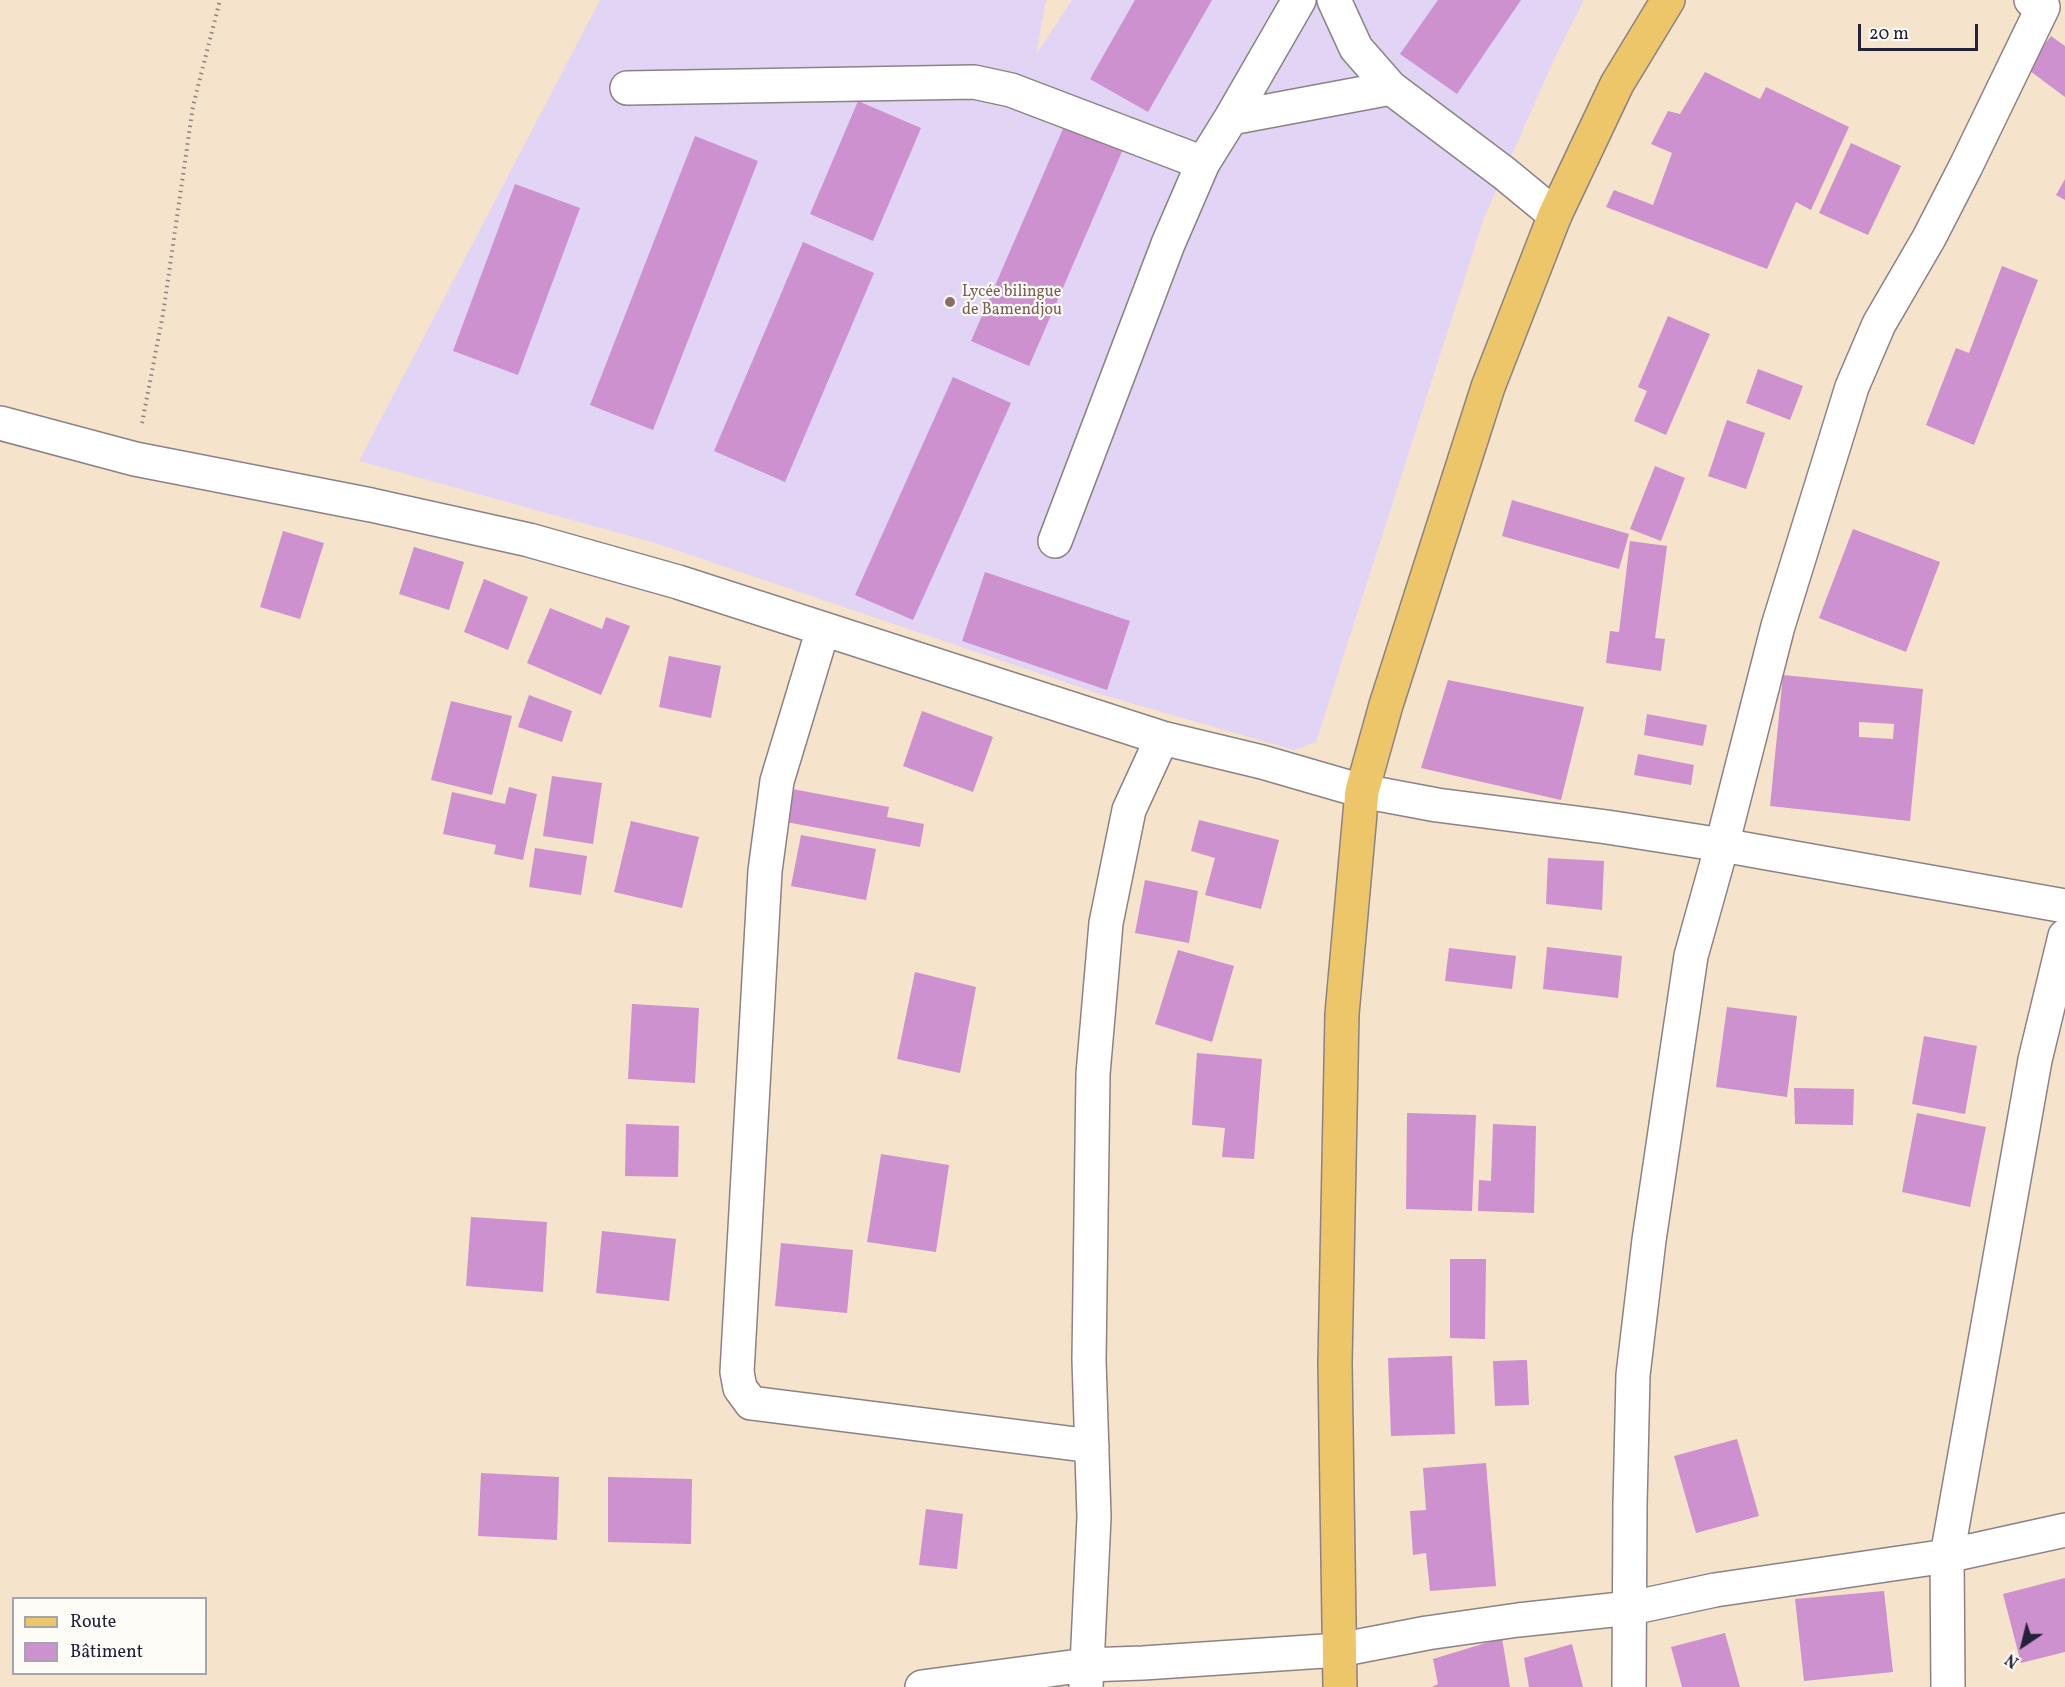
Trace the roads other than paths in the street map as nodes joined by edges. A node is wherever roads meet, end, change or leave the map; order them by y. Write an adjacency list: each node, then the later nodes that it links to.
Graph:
1 (1299, 0): 7 (street)
2 (1334, 0): 6 (street)
3 (1668, 0): 9 (main road)
4 (2046, 7): 15 (street)
5 (627, 88): 8 (street)
6 (1391, 88): 7 (street); 9 (street)
7 (1232, 118): 8 (street)
8 (1203, 163): 11 (street)
9 (1555, 215): 14 (main road)
10 (0, 423): 12 (street)
11 (1055, 541)
12 (823, 629): 13 (street); 18 (street)
13 (1162, 738): 14 (street); 18 (street)
14 (1362, 791): 15 (street); 22 (main road)
15 (1722, 845): 16 (street); 21 (street)
16 (2065, 906)
17 (2065, 936): 20 (street)
18 (1092, 1446): 23 (street)
19 (2065, 1530): 20 (street)
20 (1947, 1556): 21 (street); 27 (street)
21 (1631, 1608): 22 (street); 26 (street)
22 (1339, 1650): 23 (street); 25 (main road)
23 (1086, 1676): 24 (street)
24 (922, 1687)
25 (1340, 1687)
26 (1629, 1687)
27 (1948, 1687)

